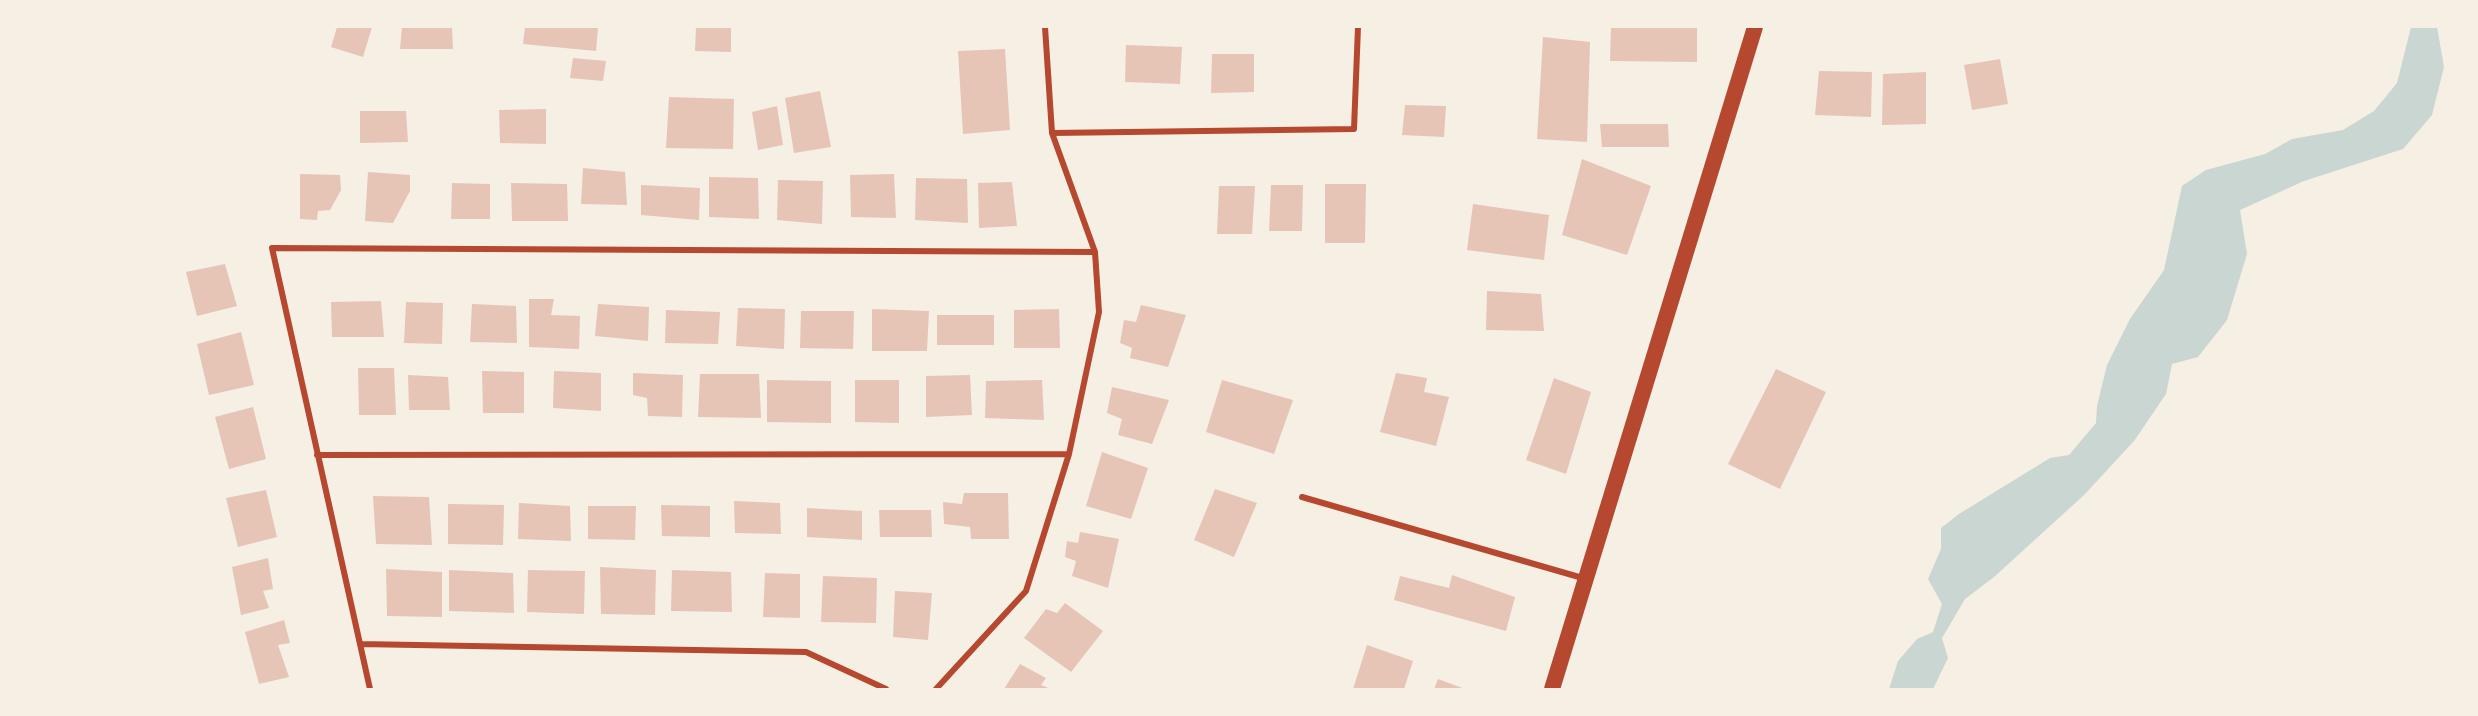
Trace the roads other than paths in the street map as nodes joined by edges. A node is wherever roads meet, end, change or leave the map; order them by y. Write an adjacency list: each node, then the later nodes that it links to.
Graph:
1 (1045, 27): 4 (street)
2 (1358, 27): 4 (street)
3 (1755, 27): 9 (highway)
4 (1052, 133): 5 (street)
5 (1095, 252): 6 (street); 7 (street)
6 (318, 454): 7 (street); 10 (street)
7 (1069, 454): 13 (street)
8 (1302, 498): 9 (street)
9 (1586, 579): 14 (highway)
10 (360, 644): 11 (street); 12 (street)
11 (370, 689)
12 (886, 689)
13 (936, 689)
14 (1552, 689)

